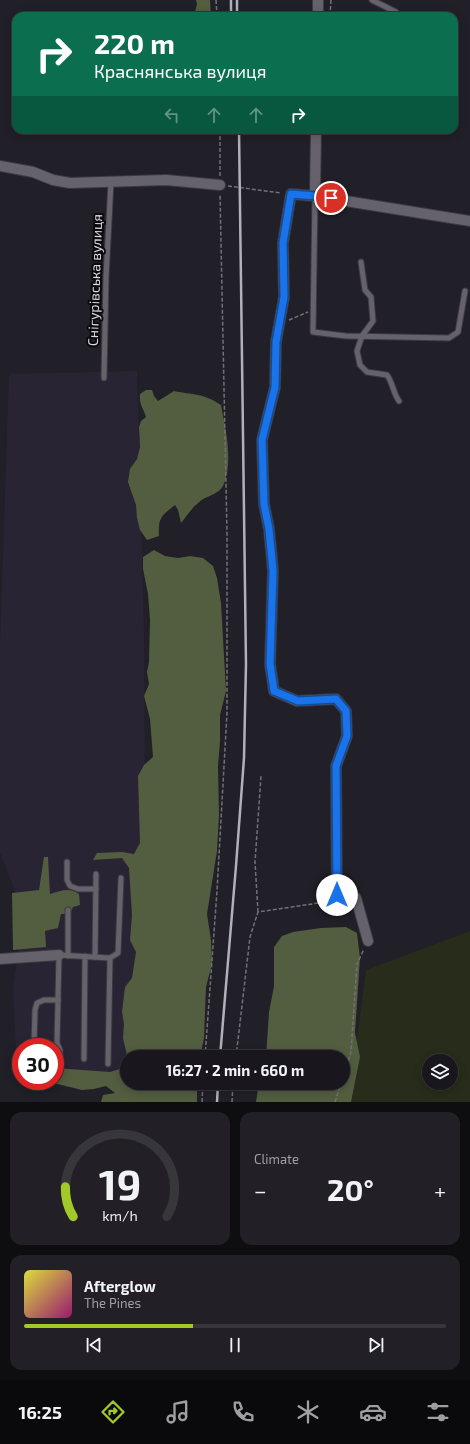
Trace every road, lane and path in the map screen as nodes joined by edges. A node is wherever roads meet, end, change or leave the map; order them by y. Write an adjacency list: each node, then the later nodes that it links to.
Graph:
1 (216, 0): 5 (path)
2 (318, 0): 6 (street)
3 (331, 0): 7 (path)
4 (372, 0): 8 (lane)
5 (216, 12)
6 (318, 12)
7 (330, 12)
8 (396, 12)
9 (220, 134): 13 (path)
10 (316, 134): 15 (street)
11 (0, 166): 12 (street)
12 (111, 182): 13 (street); 22 (lane, Снігурівська вулиця)
13 (220, 185): 14 (path); 41 (path)
14 (291, 194): 15 (street); 20 (street)
15 (316, 196): 16 (street); 19 (lane)
16 (470, 221)
17 (362, 262): 21 (lane)
18 (465, 291): 21 (lane)
19 (313, 310): 20 (path); 21 (lane)
20 (279, 324): 29 (street)
21 (362, 336): 23 (lane)
22 (104, 378)
23 (399, 401)
24 (261, 776): 31 (path)
25 (67, 862): 28 (lane)
26 (96, 874): 28 (lane)
27 (121, 878): 36 (lane)
28 (96, 889): 35 (lane)
29 (337, 895): 31 (path); 32 (street)
30 (68, 910): 33 (lane)
31 (258, 912): 42 (path)
32 (368, 941): 43 (path)
33 (64, 955): 34 (lane); 37 (street); 38 (lane)
34 (85, 956): 35 (lane); 44 (lane)
35 (95, 957): 36 (lane)
36 (110, 958): 45 (lane)
37 (0, 959)
38 (58, 1000): 39 (lane); 40 (lane)
39 (34, 1038)
40 (57, 1038)
41 (206, 1050)
42 (237, 1050)
43 (350, 1055)
44 (84, 1059)
45 (108, 1064)
46 (203, 1090): 49 (path)
47 (233, 1090): 50 (path)
48 (339, 1090): 51 (path)
49 (202, 1102)
50 (232, 1102)
51 (335, 1102)

